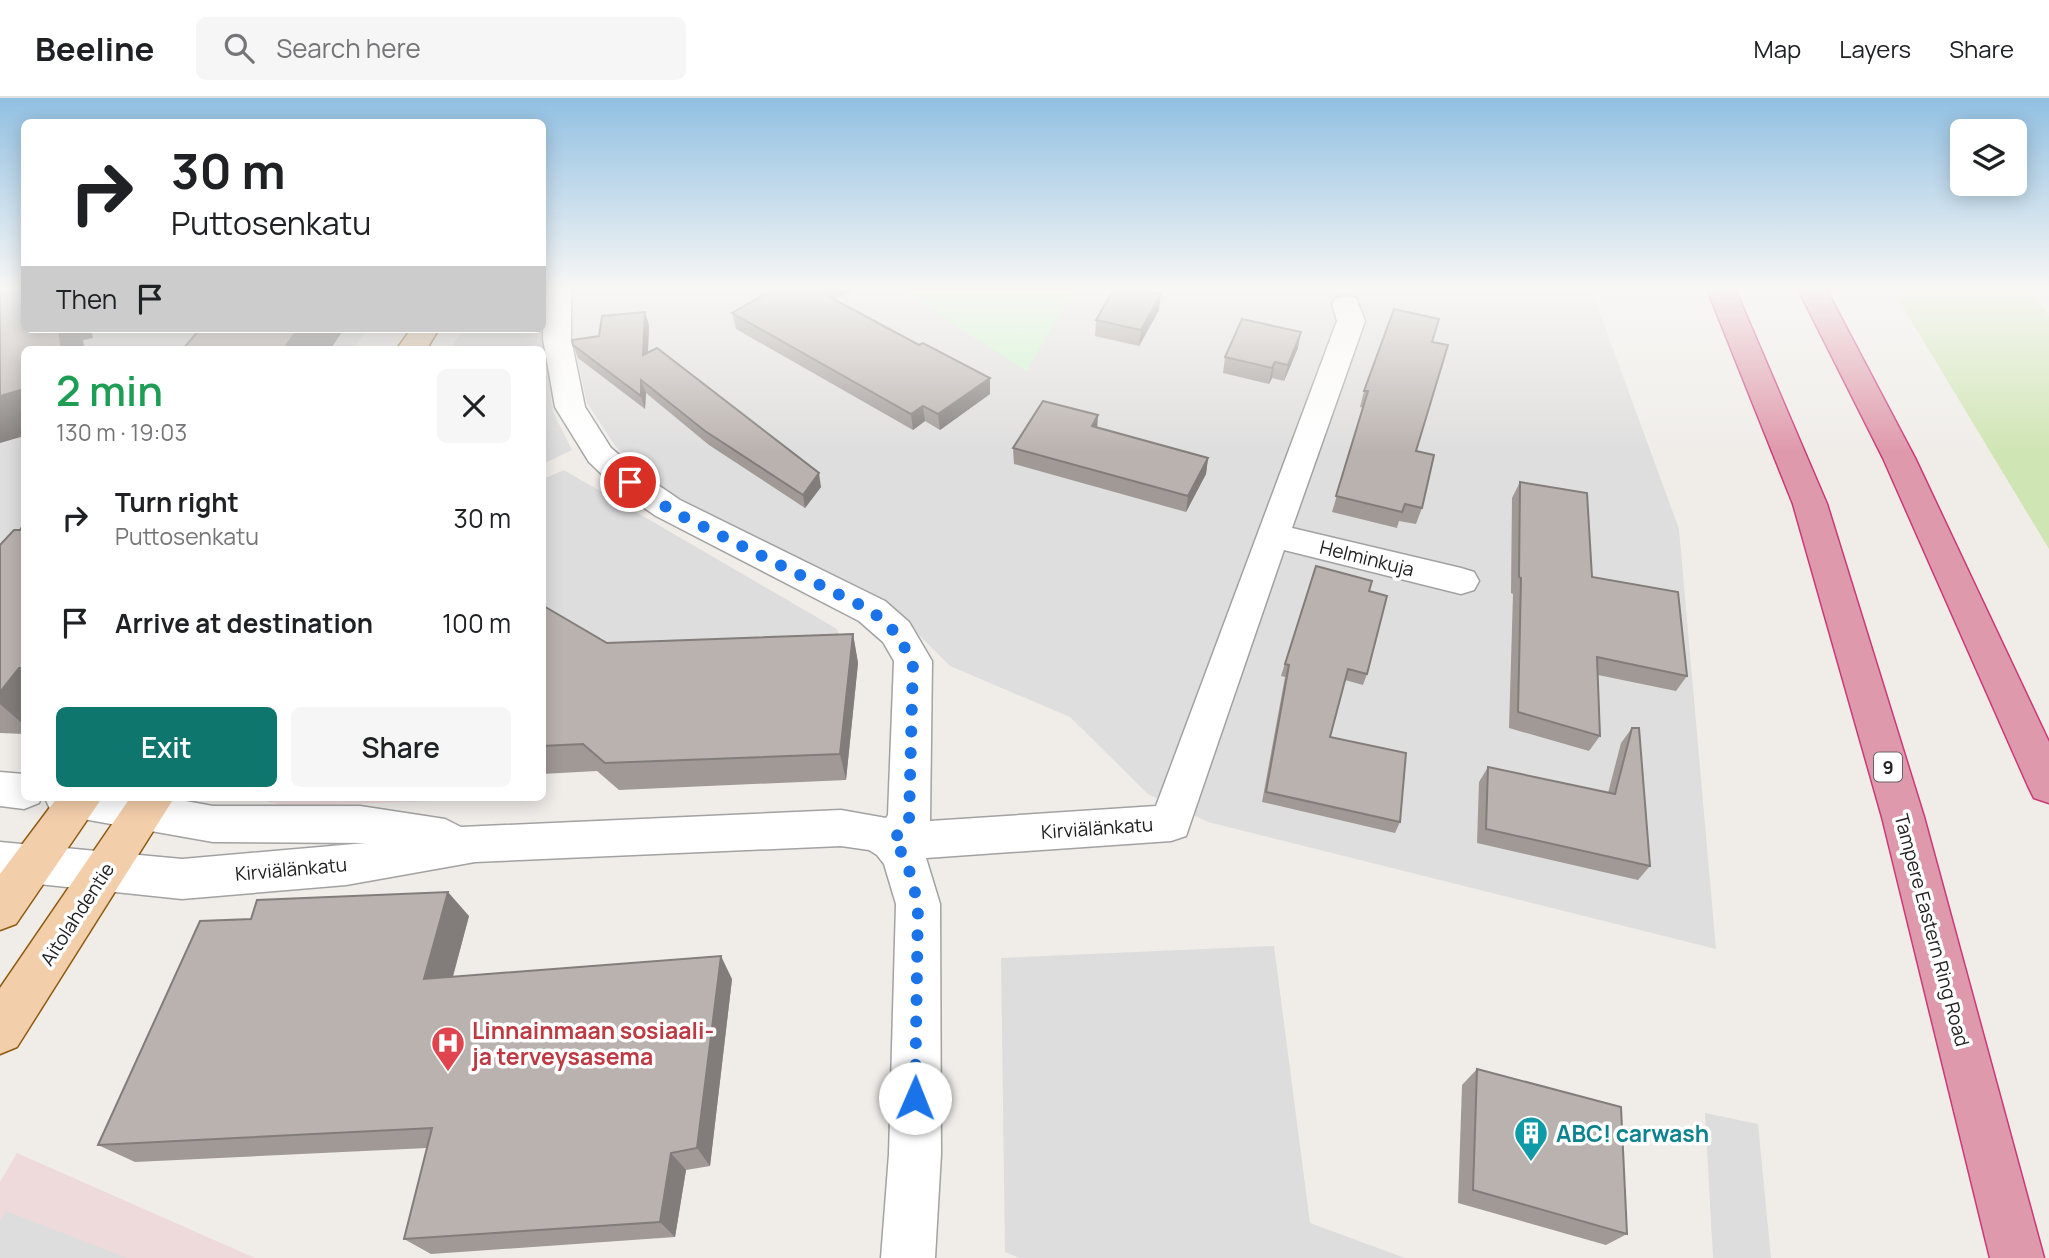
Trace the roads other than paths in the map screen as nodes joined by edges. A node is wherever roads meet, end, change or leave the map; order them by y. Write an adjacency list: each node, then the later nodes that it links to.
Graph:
1 (557, 343): 13 (street)
2 (1343, 343): 5 (street, Kirviälänkatu)
3 (1743, 343): 20 (highway, Tampere Eastern Ring Road / 9)
4 (1840, 343): 7 (highway)
5 (1272, 535): 6 (street, Helminkuja); 13 (street, Kirviälänkatu)
6 (1461, 581)
7 (2049, 786)
8 (0, 789): 9 (street)
9 (21, 791)
10 (74, 801): 15 (main road)
11 (100, 801): 12 (street, Kirviälänkatu)
12 (148, 805): 14 (street, Kirviälänkatu); 16 (main road, Aitolahdentie)
13 (892, 842): 14 (street, Kirviälänkatu); 19 (street)
14 (475, 843): 16 (street, Kirviälänkatu)
15 (17, 863): 16 (street, Kirviälänkatu); 17 (main road)
16 (105, 872): 18 (main road, Aitolahdentie)
17 (0, 910)
18 (0, 1030)
19 (908, 1258)
20 (2017, 1258)

